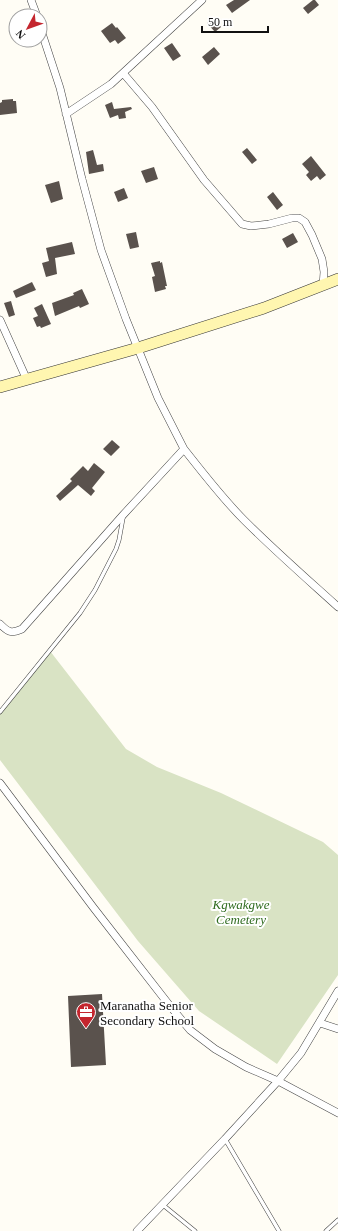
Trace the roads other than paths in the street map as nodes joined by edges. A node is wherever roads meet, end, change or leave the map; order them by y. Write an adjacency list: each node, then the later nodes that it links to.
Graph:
1 (202, 0): 3 (street)
2 (47, 48): 4 (street)
3 (123, 73): 4 (street); 6 (street)
4 (66, 114): 8 (street)
5 (338, 279): 6 (street)
6 (323, 286): 8 (street)
7 (0, 320): 9 (street)
8 (138, 348): 9 (street); 11 (street)
9 (27, 380): 10 (street)
10 (0, 387)
11 (184, 450): 12 (street); 13 (street)
12 (123, 515): 14 (street); 15 (lane)
13 (338, 607)
14 (0, 624)
15 (0, 712)
16 (0, 783): 20 (street)
17 (338, 991): 18 (street)
18 (320, 1023): 19 (street); 20 (street)
19 (338, 1029)
20 (278, 1081): 21 (street); 22 (street)
21 (338, 1113)
22 (225, 1140): 23 (street); 27 (lane)
23 (163, 1205): 25 (street); 26 (lane)
24 (338, 1220): 28 (lane)
25 (137, 1231)
26 (195, 1231)
27 (279, 1231)
28 (326, 1231)

